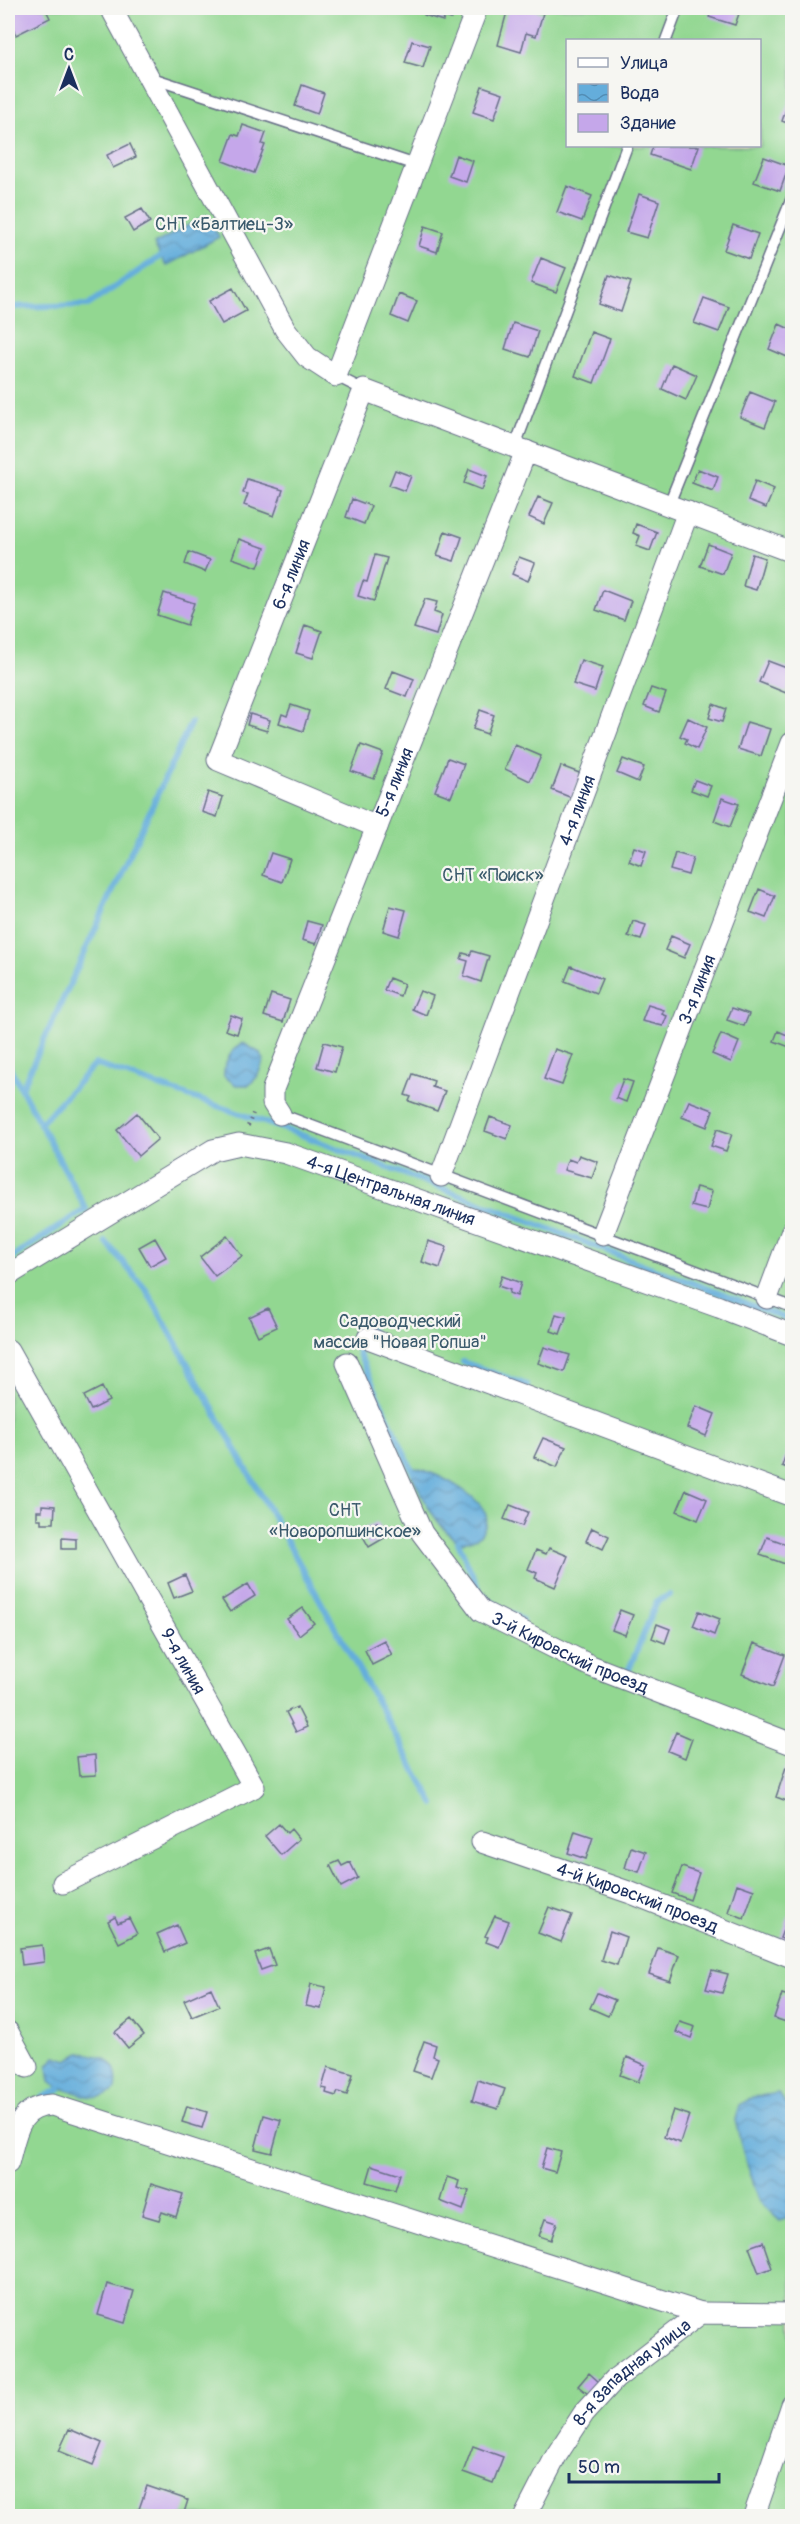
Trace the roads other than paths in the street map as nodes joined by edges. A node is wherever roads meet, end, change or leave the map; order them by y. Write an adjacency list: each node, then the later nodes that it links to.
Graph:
1 (111, 8): 5 (street)
2 (477, 8): 7 (street)
3 (678, 8): 4 (lane)
4 (666, 39)
5 (148, 77): 7 (lane); 9 (street)
6 (627, 147): 11 (lane)
7 (416, 165): 9 (street)
8 (792, 198): 12 (lane)
9 (336, 376): 10 (lane)
10 (364, 390): 11 (street); 15 (street, 6-я линия)
11 (520, 449): 12 (street); 15 (street, 5-я линия)
12 (678, 508): 13 (street); 17 (street, 4-я линия)
13 (792, 552)
14 (792, 743): 19 (street, 3-я линия)
15 (377, 826): 16 (street, 5-я линия)
16 (280, 1114): 17 (lane)
17 (441, 1176): 19 (lane)
18 (792, 1231): 21 (street)
19 (603, 1234): 21 (lane)
20 (8, 1275): 23 (street, 4-я Центральная линия)
21 (766, 1298): 22 (lane)
22 (792, 1307)
23 (792, 1335)
24 (368, 1338): 27 (street)
25 (8, 1350): 30 (street, 9-я линия)
26 (346, 1363): 28 (street, 3-й Кировский проезд)
27 (792, 1496)
28 (792, 1744)
29 (482, 1842): 31 (street, 4-й Кировский проезд)
30 (63, 1883)
31 (792, 1957)
32 (8, 2032): 33 (street)
33 (27, 2067)
34 (8, 2163): 35 (street)
35 (701, 2313): 36 (street, 8-я Западная улица); 38 (street, 8-я Западная улица)
36 (792, 2314)
37 (792, 2404): 39 (street)
38 (525, 2517)
39 (754, 2517)

